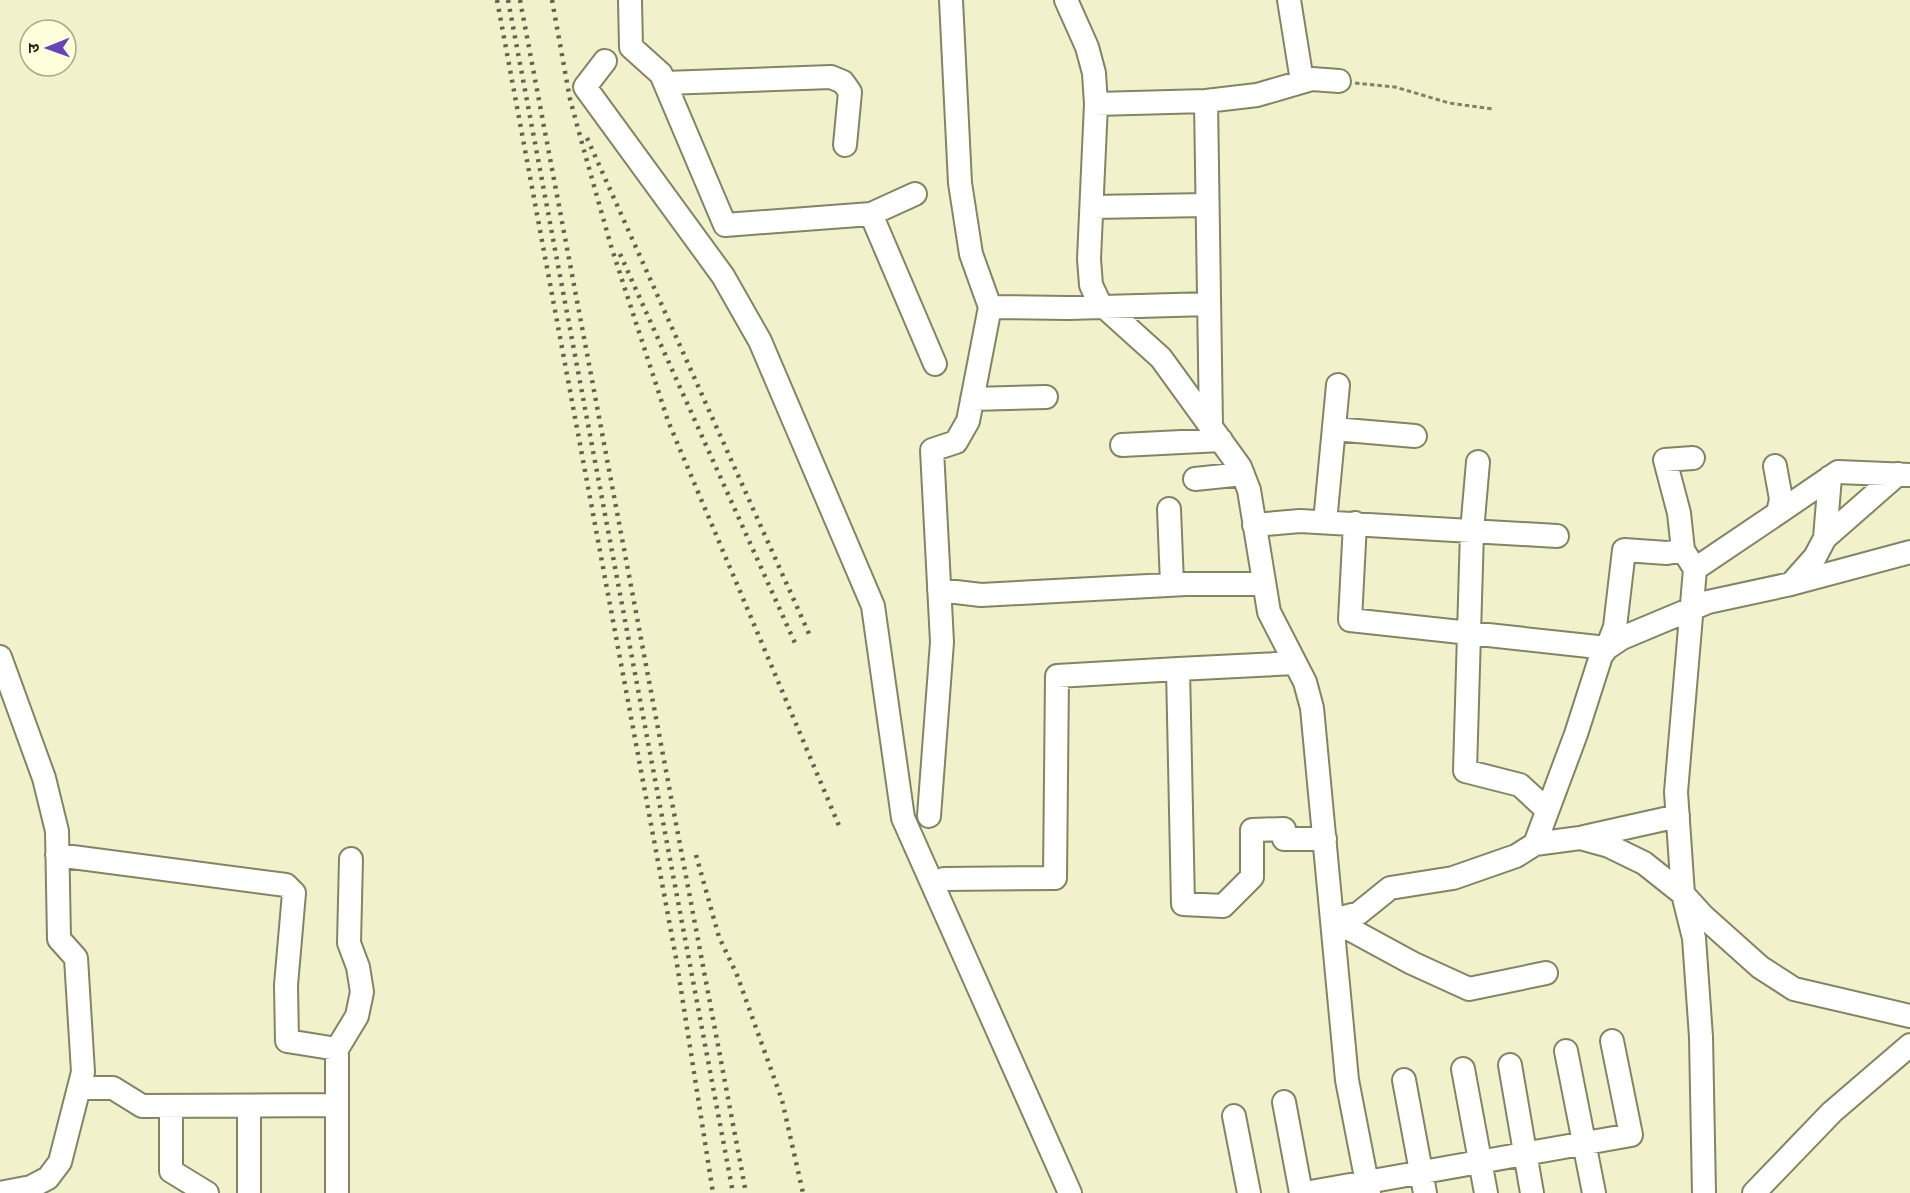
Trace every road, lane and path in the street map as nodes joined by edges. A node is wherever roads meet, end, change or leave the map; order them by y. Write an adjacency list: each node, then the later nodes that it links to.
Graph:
1 (630, 0): 8 (street)
2 (951, 0): 18 (street)
3 (1066, 0): 10 (street)
4 (1289, 0): 6 (street)
5 (605, 61): 91 (street)
6 (1302, 81): 7 (street); 9 (street)
7 (1339, 81): 11 (path)
8 (665, 82): 12 (street); 16 (street)
9 (1206, 101): 10 (street); 14 (street)
10 (1096, 105): 15 (street)
11 (1493, 108)
12 (845, 145)
13 (915, 194): 16 (street)
14 (1207, 205): 15 (street); 17 (street)
15 (1092, 207): 19 (street)
16 (871, 214): 20 (street)
17 (1209, 304): 19 (street); 25 (street)
18 (990, 307): 19 (street); 23 (street)
19 (1105, 307): 25 (street)
20 (935, 364)
21 (1338, 386): 24 (street)
22 (1046, 396): 23 (street)
23 (972, 399): 49 (street)
24 (1334, 429): 26 (street); 37 (street)
25 (1216, 433): 27 (street); 31 (street)
26 (1415, 436)
27 (1122, 445)
28 (1693, 458): 43 (street)
29 (1478, 462): 40 (street)
30 (1775, 466): 36 (street)
31 (1243, 474): 34 (street); 39 (street)
32 (1904, 475): 33 (street); 42 (street)
33 (1830, 477): 36 (street); 42 (street)
34 (1195, 479)
35 (1169, 510): 46 (street)
36 (1778, 513): 45 (street)
37 (1325, 522): 38 (street); 39 (street)
38 (1355, 523): 40 (street); 51 (street)
39 (1254, 525): 47 (street)
40 (1472, 531): 41 (street); 51 (street)
41 (1557, 536)
42 (1825, 538): 48 (street)
43 (1683, 550): 45 (street); 52 (street)
44 (1910, 552): 48 (street)
45 (1695, 569): 50 (street)
46 (1172, 584): 47 (street); 49 (street)
47 (1263, 584): 54 (street)
48 (1791, 584): 50 (street)
49 (939, 590): 57 (street)
50 (1693, 608): 52 (street); 58 (street)
51 (1470, 633): 52 (street); 56 (street)
52 (1607, 648): 56 (street)
53 (0, 657): 62 (street)
54 (1295, 663): 55 (street); 60 (street)
55 (1178, 669): 60 (street); 64 (street)
56 (1547, 810): 61 (street)
57 (929, 816)
58 (1678, 816): 59 (street); 65 (street)
59 (1580, 838): 61 (street); 65 (street)
60 (1325, 839): 66 (street)
61 (1535, 844): 66 (street)
62 (57, 855): 71 (street); 76 (street)
63 (351, 859): 71 (street)
64 (944, 879)
65 (1683, 894): 68 (street); 98 (street)
66 (1333, 920): 67 (street); 86 (street)
67 (1546, 973)
68 (1910, 1016)
69 (1612, 1041): 82 (street)
70 (1910, 1045): 99 (street)
71 (337, 1049): 78 (street)
72 (1566, 1051): 82 (street)
73 (1510, 1065): 83 (street)
74 (1463, 1069): 84 (street)
75 (1404, 1080): 85 (street)
76 (79, 1088): 79 (street); 87 (street)
77 (1284, 1102): 93 (street)
78 (337, 1105): 80 (street); 90 (street)
79 (171, 1107): 80 (street); 88 (street)
80 (249, 1107): 89 (street)
81 (1234, 1116): 92 (street)
82 (1585, 1144): 83 (street); 97 (street)
83 (1526, 1154): 84 (street); 96 (street)
84 (1481, 1162): 85 (street); 95 (street)
85 (1423, 1182): 86 (street)
86 (1369, 1187): 94 (street)
87 (0, 1192)
88 (207, 1193)
89 (249, 1193)
90 (337, 1193)
91 (1070, 1193)
92 (1249, 1193)
93 (1301, 1193)
94 (1305, 1193)
95 (1486, 1193)
96 (1533, 1193)
97 (1594, 1193)
98 (1704, 1193)
99 (1754, 1193)

